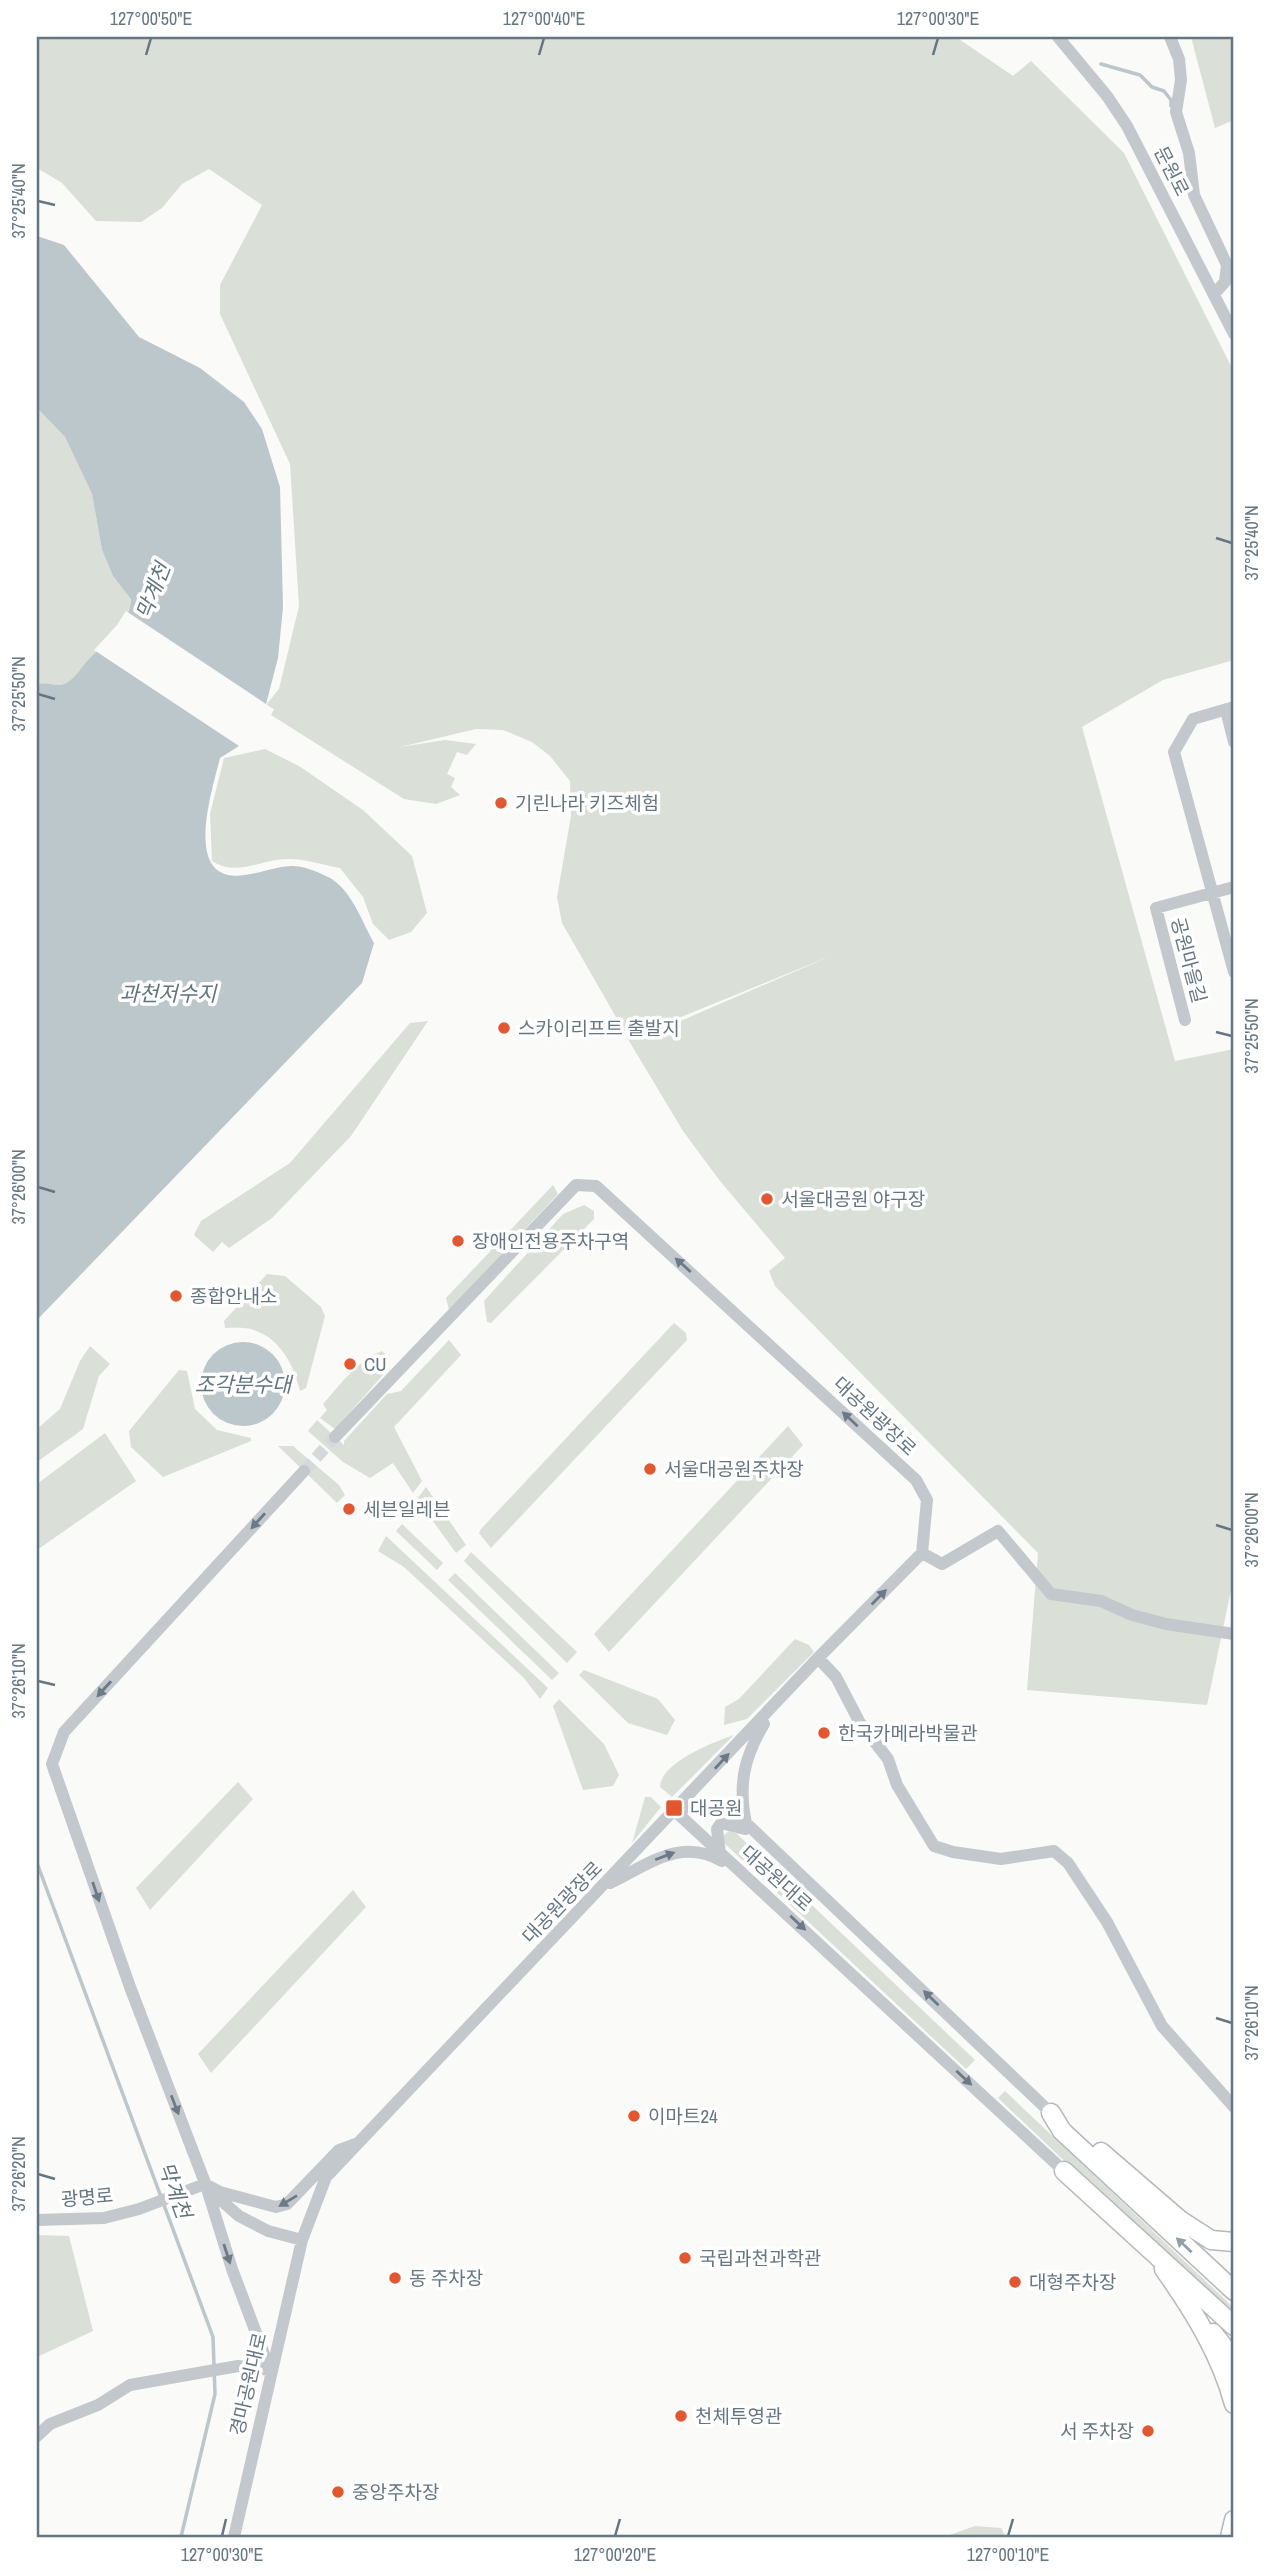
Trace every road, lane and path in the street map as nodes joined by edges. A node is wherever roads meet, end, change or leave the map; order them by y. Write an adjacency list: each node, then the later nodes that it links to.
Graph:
1 (1058, 37): 3 (street, 문원로)
2 (1170, 37): 3 (street)
3 (1214, 294): 4 (street, 문원로)
4 (1234, 334)
5 (1230, 709): 6 (street); 8 (street)
6 (1234, 743)
7 (1234, 887): 8 (street, 공원마을길)
8 (1213, 892): 9 (street); 10 (street, 공원마을길)
9 (1234, 972)
10 (1185, 1020)
11 (335, 1437): 13 (street, 대공원광장로, one-way to 11)
12 (304, 1471): 27 (street, one-way to 27)
13 (922, 1553): 14 (street); 15 (street, 대공원광장로, one-way to 13)
14 (1234, 1634)
15 (818, 1658): 16 (street, 대공원광장로); 23 (street)
16 (775, 1705): 17 (street, 대공원광장로, one-way to 16); 18 (street)
17 (675, 1811): 18 (street, 대공원대로); 20 (street, 대공원대로); 22 (street, 대공원광장로)
18 (746, 1823): 19 (street, 대공원대로)
19 (761, 1836): 20 (street); 24 (street, 대공원대로, one-way to 19)
20 (720, 1854): 21 (street, 대공원대로)
21 (748, 1876): 22 (street, one-way to 21); 26 (street, 대공원대로, one-way to 26)
22 (604, 1886): 25 (street, 대공원광장로)
23 (1234, 2107)
24 (1051, 2113): 30 (highway); 32 (highway, one-way to 24)
25 (358, 2143): 27 (street, one-way to 27); 29 (street, 대공원광장로)
26 (1064, 2171): 31 (highway)
27 (206, 2186): 28 (street, 광명로); 29 (street); 36 (street, one-way to 36)
28 (37, 2220)
29 (302, 2240): 36 (street, 경마공원대로)
30 (1234, 2242)
31 (1147, 2246): 33 (highway); 34 (highway)
32 (1234, 2291)
33 (1188, 2304): 35 (highway); 37 (highway)
34 (1234, 2326)
35 (1234, 2360)
36 (270, 2370): 38 (street); 40 (street, 경마공원대로)
37 (1234, 2404)
38 (37, 2436)
39 (1234, 2520): 41 (highway)
40 (234, 2537)
41 (1230, 2537)

